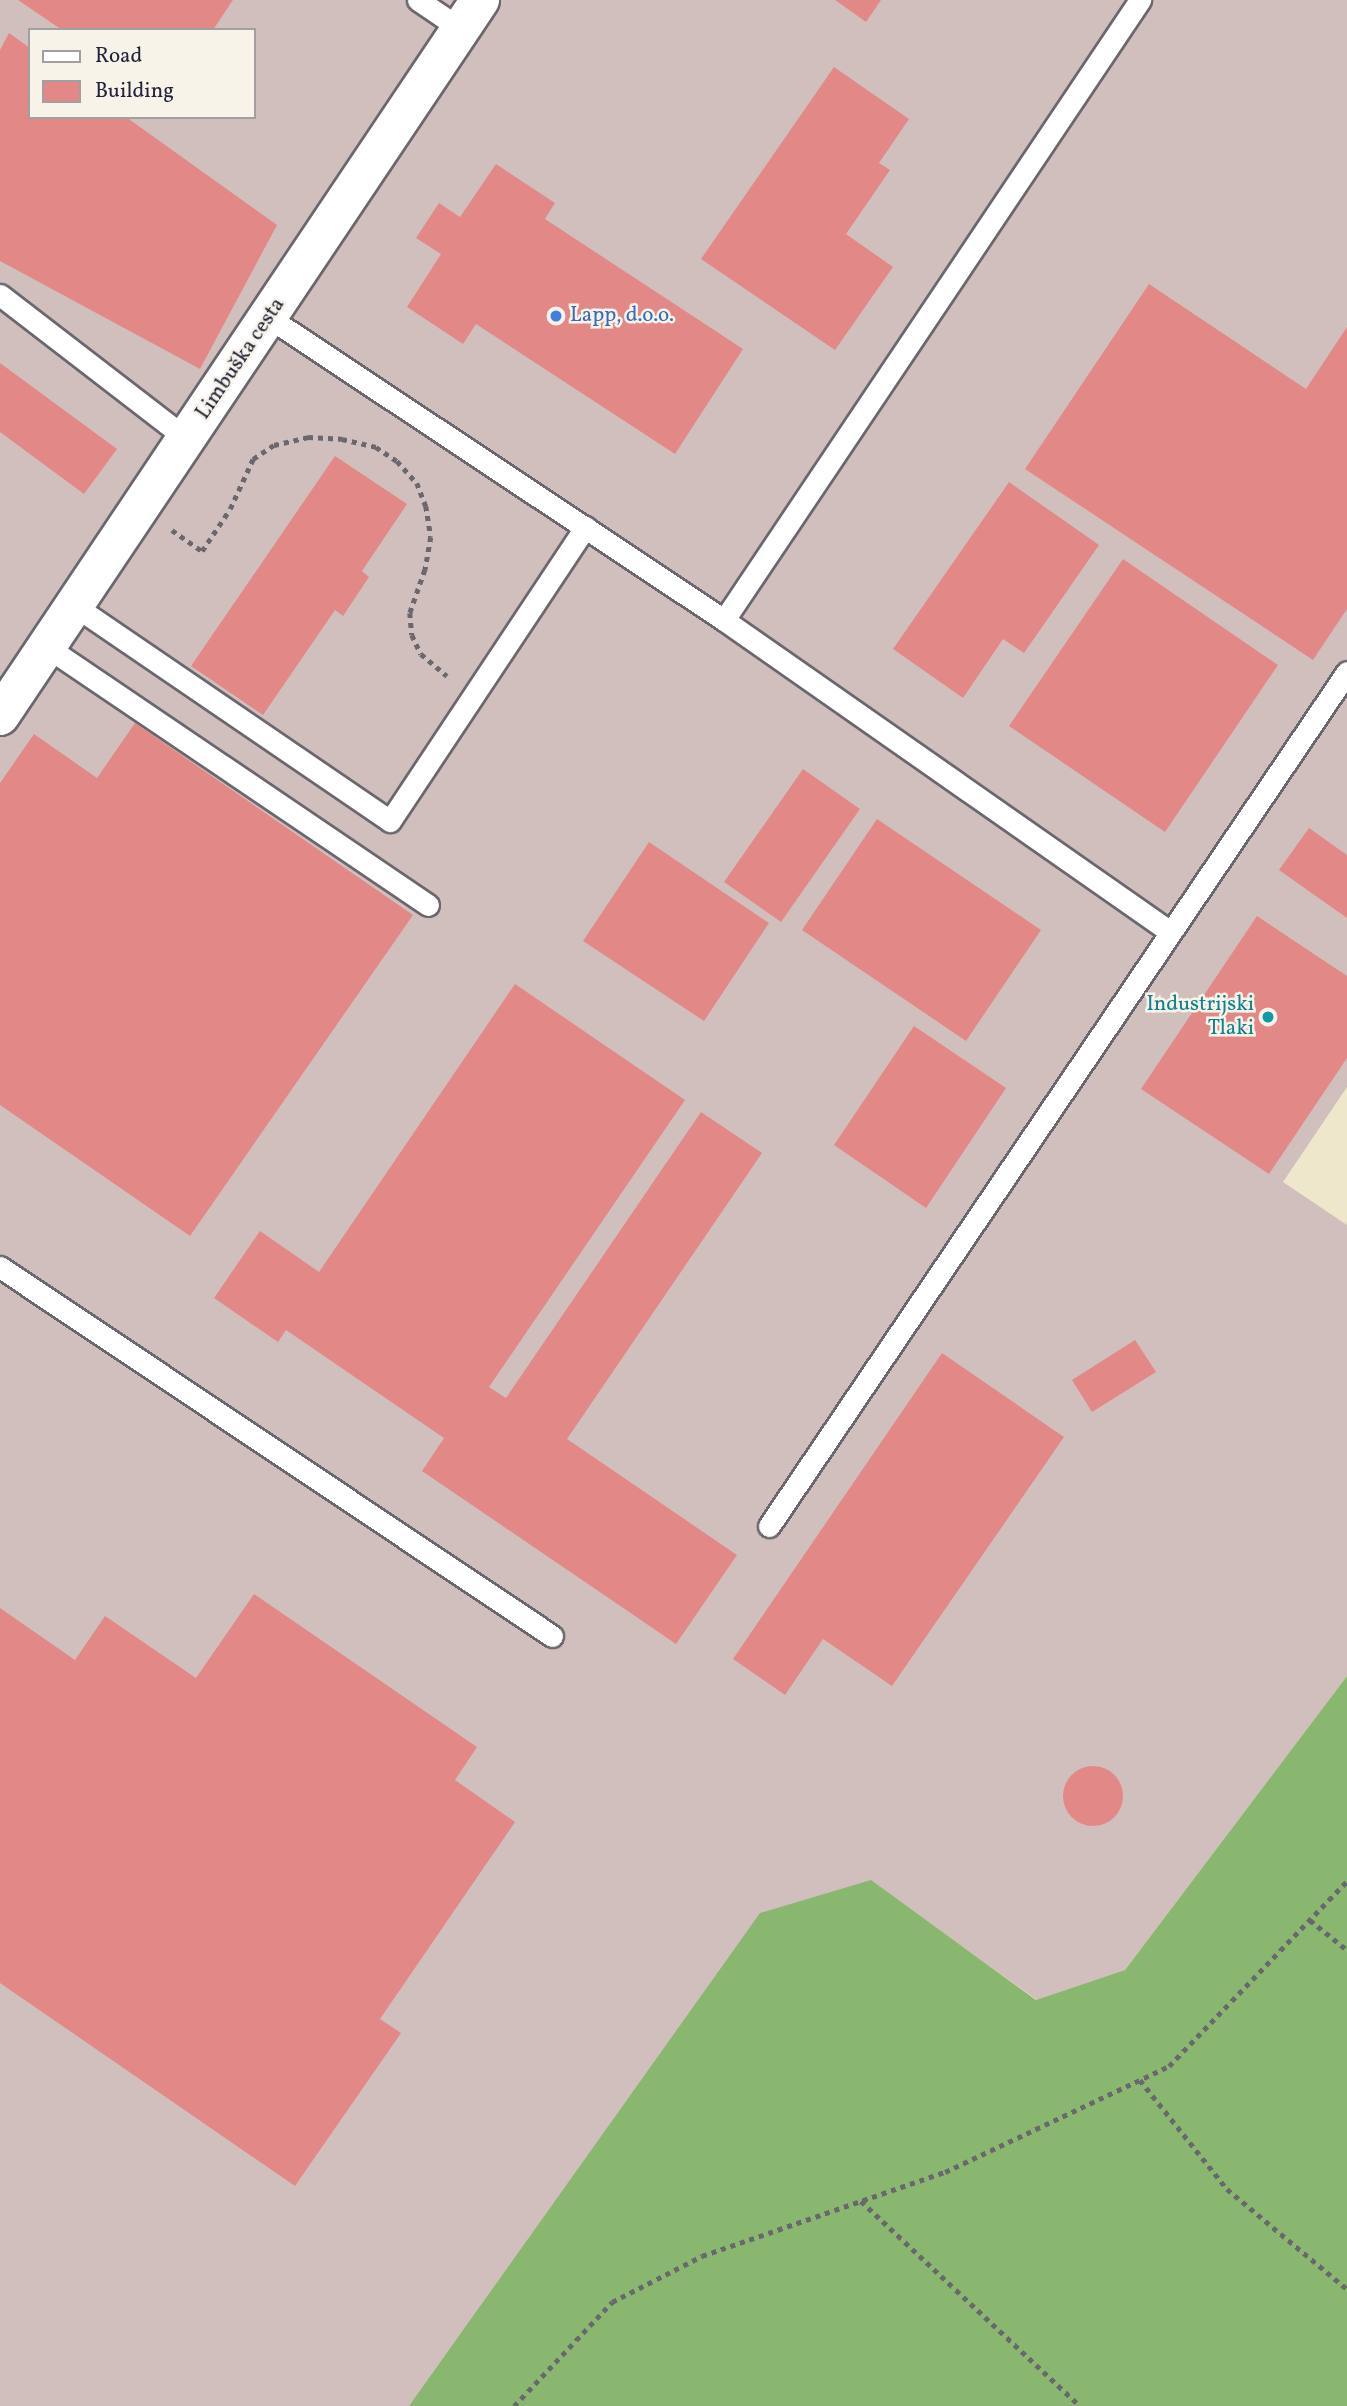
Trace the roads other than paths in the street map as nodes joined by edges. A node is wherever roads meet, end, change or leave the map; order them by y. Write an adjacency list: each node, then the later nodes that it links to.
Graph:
1 (418, 0): 3 (lane)
2 (1139, 0): 9 (lane)
3 (470, 14): 5 (street, Limbuška cesta)
4 (0, 295): 6 (lane)
5 (268, 317): 6 (street, Limbuška cesta); 7 (lane)
6 (187, 439): 8 (street, Limbuška cesta)
7 (585, 527): 8 (lane); 9 (lane)
8 (75, 606): 10 (street, Limbuška cesta)
9 (724, 620): 14 (lane)
10 (47, 647): 12 (street, Limbuška cesta); 13 (lane)
11 (1347, 672): 14 (lane)
12 (0, 716)
13 (428, 905)
14 (1169, 931): 16 (lane)
15 (0, 1267): 17 (lane)
16 (769, 1526)
17 (552, 1636)

